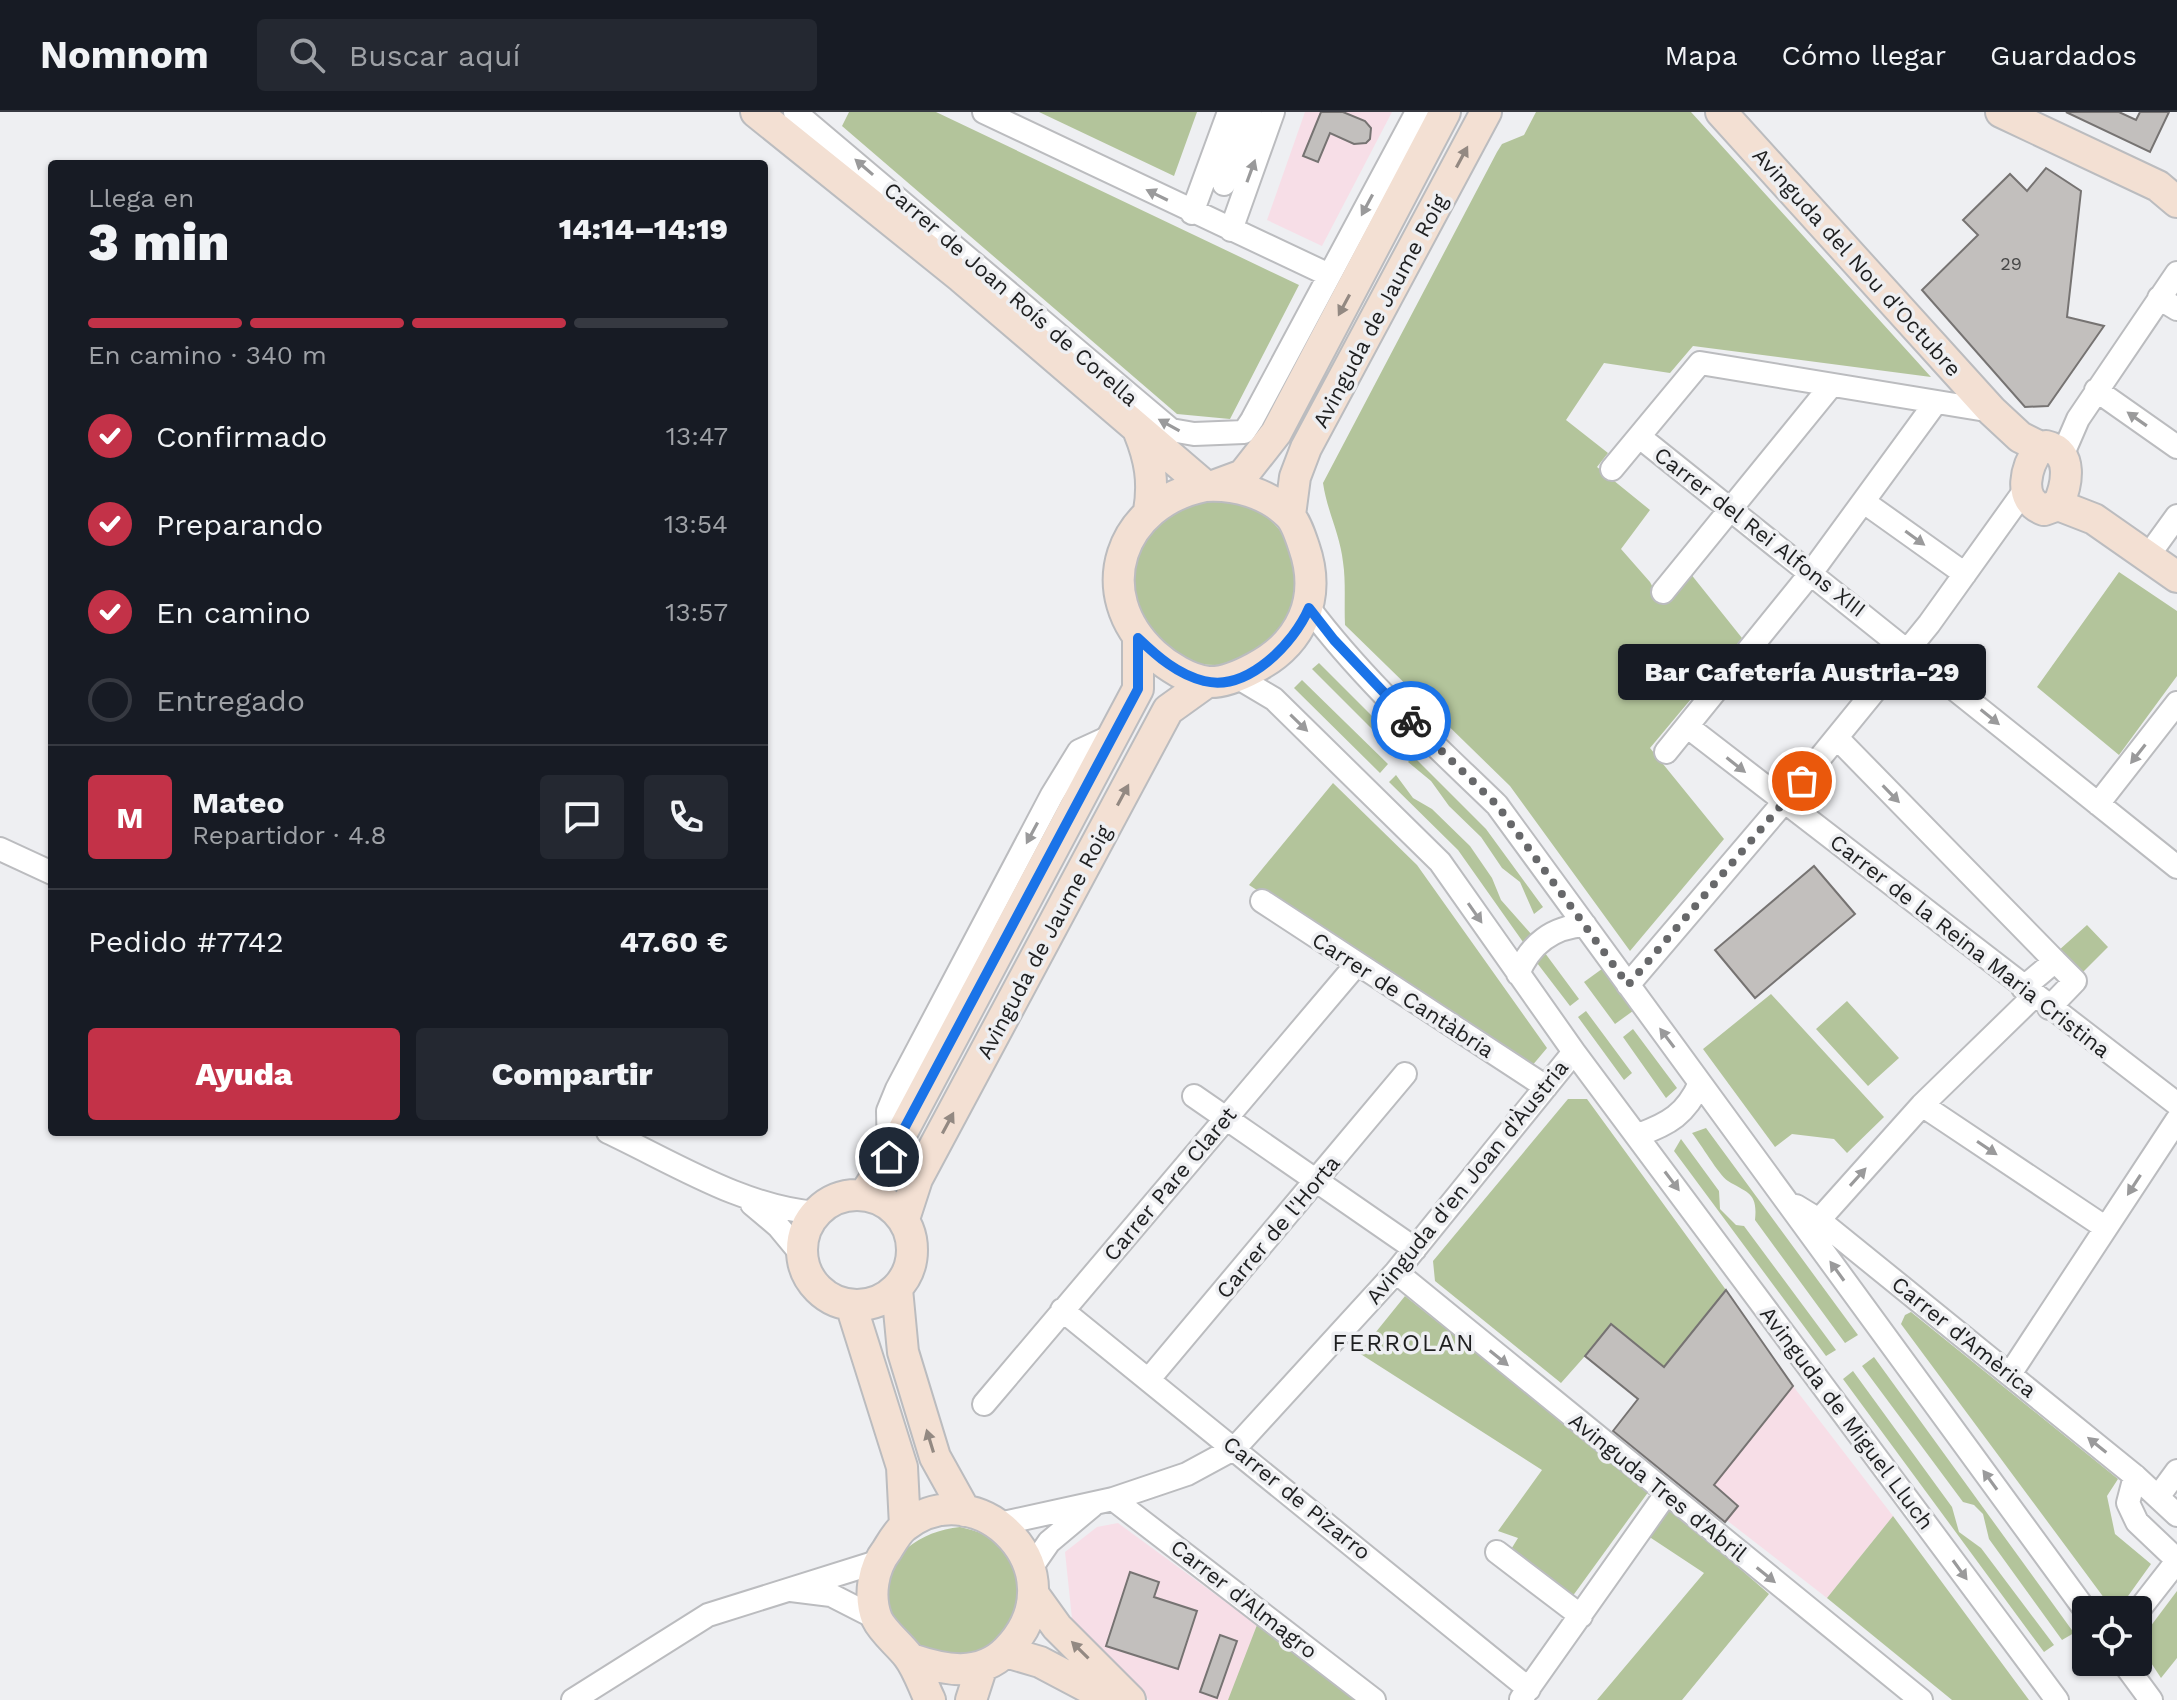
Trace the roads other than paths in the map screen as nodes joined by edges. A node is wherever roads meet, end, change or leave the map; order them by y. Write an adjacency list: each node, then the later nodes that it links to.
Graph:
1 (756, 112): 23 (main road)
2 (795, 112): 17 (street, Carrer de Joan Roís de Corella, one-way to 2)
3 (984, 112): 14 (street, one-way to 3)
4 (1229, 112): 14 (street)
5 (1250, 112): 12 (street)
6 (1273, 112): 15 (street, one-way to 6)
7 (1417, 112): 17 (street, one-way to 17)
8 (1445, 112): 28 (main road, Avinguda de Jaume Roig, one-way to 28)
9 (1486, 112): 32 (main road, Avinguda de Jaume Roig, one-way to 9)
10 (1721, 112): 22 (main road, Avinguda del Nou d'Octubre)
11 (2001, 112): 13 (main road)
12 (1224, 184)
13 (2171, 192)
14 (1192, 213): 15 (street)
15 (1231, 230): 17 (street)
16 (2177, 273): 18 (street)
17 (1329, 275)
18 (2168, 303): 20 (street)
19 (1830, 387): 21 (street, Avinguda del Nou d'Octubre); 24 (street, Avinguda del Nou d'Octubre); 30 (street)
20 (2096, 390): 25 (street, one-way to 20); 27 (street)
21 (1936, 402): 22 (street, Avinguda del Nou d'Octubre); 29 (street)
22 (1992, 411): 27 (main road, Avinguda del Nou d'Octubre)
23 (1139, 432): 28 (main road); 31 (main road)
24 (1641, 438): 26 (street); 30 (street, Carrer del Rei Alfons XIII)
25 (2177, 447)
26 (1612, 469)
27 (2043, 470): 34 (main road, Avinguda del Nou d'Octubre); 36 (street)
28 (1211, 486): 31 (main road); 32 (main road)
29 (1864, 502): 35 (street); 36 (street, one-way to 36)
30 (1730, 509): 35 (street, Carrer del Rei Alfons XIII); 38 (street)
31 (1149, 511): 40 (main road)
32 (1290, 515): 39 (main road)
33 (2177, 516): 34 (street)
34 (2148, 556): 37 (main road, Avinguda del Nou d'Octubre)
35 (1811, 573): 41 (street, Carrer del Rei Alfons XIII); 44 (street)
36 (1965, 574): 41 (street)
37 (2177, 577)
38 (1663, 592)
39 (1309, 608): 42 (main road); 53 (street)
40 (1138, 638): 42 (main road); 72 (main road, Avinguda de Jaume Roig, one-way to 72)
41 (1908, 649): 45 (street); 48 (street, Carrer del Rei Alfons XIII, one-way to 48)
42 (1222, 680): 56 (street, Avinguda de Miguel Lluch, one-way to 56); 74 (main road, Avinguda de Jaume Roig, one-way to 42)
43 (2177, 703): 48 (street, one-way to 48)
44 (1688, 727): 46 (street); 47 (street, Carrer de la Reina Maria Cristina, one-way to 47)
45 (1837, 738): 47 (street); 54 (street, one-way to 54)
46 (1666, 752)
47 (1784, 802): 57 (street); 58 (street, Carrer de la Reina Maria Cristina)
48 (2098, 804): 50 (street, Carrer del Rei Alfons XIII)
49 (0, 849): 51 (street)
50 (2177, 867)
51 (48, 871)
52 (1262, 901): 55 (street, Carrer de Cantàbria)
53 (1585, 925): 56 (street); 57 (street)
54 (2055, 961): 58 (street); 58 (street)
55 (1356, 965): 62 (street, Carrer de Cantàbria); 66 (street, Carrer Pare Claret)
56 (1518, 974): 59 (street, Avinguda de Miguel Lluch)
57 (1628, 985): 61 (street, one-way to 57)
58 (2036, 997): 64 (street, Carrer de la Reina Maria Cristina); 65 (street)
59 (1574, 1052): 62 (street, Avinguda d'en Joan d'Àustria); 68 (street, Avinguda de Miguel Lluch)
60 (1405, 1074): 70 (street, Carrer de l'Horta)
61 (1700, 1083): 68 (street); 76 (street, Carrer d'Amèrica)
62 (1546, 1087): 77 (street, Avinguda d'en Joan d'Àustria)
63 (1194, 1096): 66 (street)
64 (2177, 1104)
65 (1922, 1105): 75 (street, one-way to 75); 76 (street, one-way to 65)
66 (1227, 1118): 70 (street); 82 (street, Carrer Pare Claret)
67 (2177, 1120): 75 (street, one-way to 75)
68 (1638, 1135): 116 (street, Avinguda de Miguel Lluch, one-way to 116)
69 (617, 1136): 71 (street)
70 (1317, 1181): 77 (street); 84 (street, Carrer de l'Horta)
71 (735, 1191): 73 (street); 78 (street)
72 (864, 1195): 73 (main road); 74 (main road)
73 (816, 1213): 78 (main road)
74 (904, 1219): 80 (main road)
75 (2106, 1228): 83 (street)
76 (1816, 1230): 83 (street, Carrer d'Amèrica); 101 (street, one-way to 76)
77 (1415, 1249): 79 (street, Avinguda d'en Joan d'Àustria)
78 (802, 1255): 81 (main road)
79 (1396, 1272): 86 (street, Avinguda d'en Joan d'Àustria); 89 (street, Avinguda Tres d'Abril, one-way to 89)
80 (897, 1289): 81 (main road); 92 (main road, one-way to 80)
81 (851, 1305): 95 (main road)
82 (1062, 1310): 84 (street, Carrer de Pizarro); 85 (street, Carrer Pare Claret)
83 (2010, 1374): 88 (street, Carrer d'Amèrica, one-way to 83)
84 (1149, 1379): 86 (street, Carrer de Pizarro)
85 (984, 1404)
86 (1235, 1448): 91 (street, Avinguda d'en Joan d'Àustria); 108 (street, Carrer de Pizarro)
87 (2177, 1471): 90 (street)
88 (2135, 1476): 90 (street, Carrer d'Amèrica); 97 (street)
89 (1666, 1494): 103 (street); 115 (street, Avinguda Tres d'Abril, one-way to 115)
90 (2158, 1497): 93 (street, Carrer d'Amèrica)
91 (1104, 1500): 94 (street, Avinguda d'en Joan d'Àustria); 99 (street, Avinguda d'en Joan d'Àustria); 114 (street, Carrer d'Almagro)
92 (965, 1511): 94 (main road); 95 (main road)
93 (2177, 1515)
94 (999, 1524): 99 (main road)
95 (905, 1526): 98 (main road)
96 (1497, 1552): 103 (street)
97 (2177, 1561): 102 (street)
98 (877, 1562): 100 (street); 104 (main road)
99 (1033, 1582): 106 (main road); 113 (main road, one-way to 99)
100 (782, 1589): 104 (street); 109 (street)
101 (2075, 1596)
102 (2150, 1596)
103 (1581, 1616): 108 (street)
104 (878, 1619): 105 (main road)
105 (911, 1659): 106 (main road); 110 (main road)
106 (994, 1659): 111 (main road); 112 (main road)
107 (2133, 1676): 117 (street)
108 (1525, 1694)
109 (573, 1700)
110 (930, 1700)
111 (971, 1700)
112 (1112, 1700)
113 (1130, 1700)
114 (1374, 1700)
115 (1921, 1700)
116 (2057, 1700)
117 (2151, 1700)

